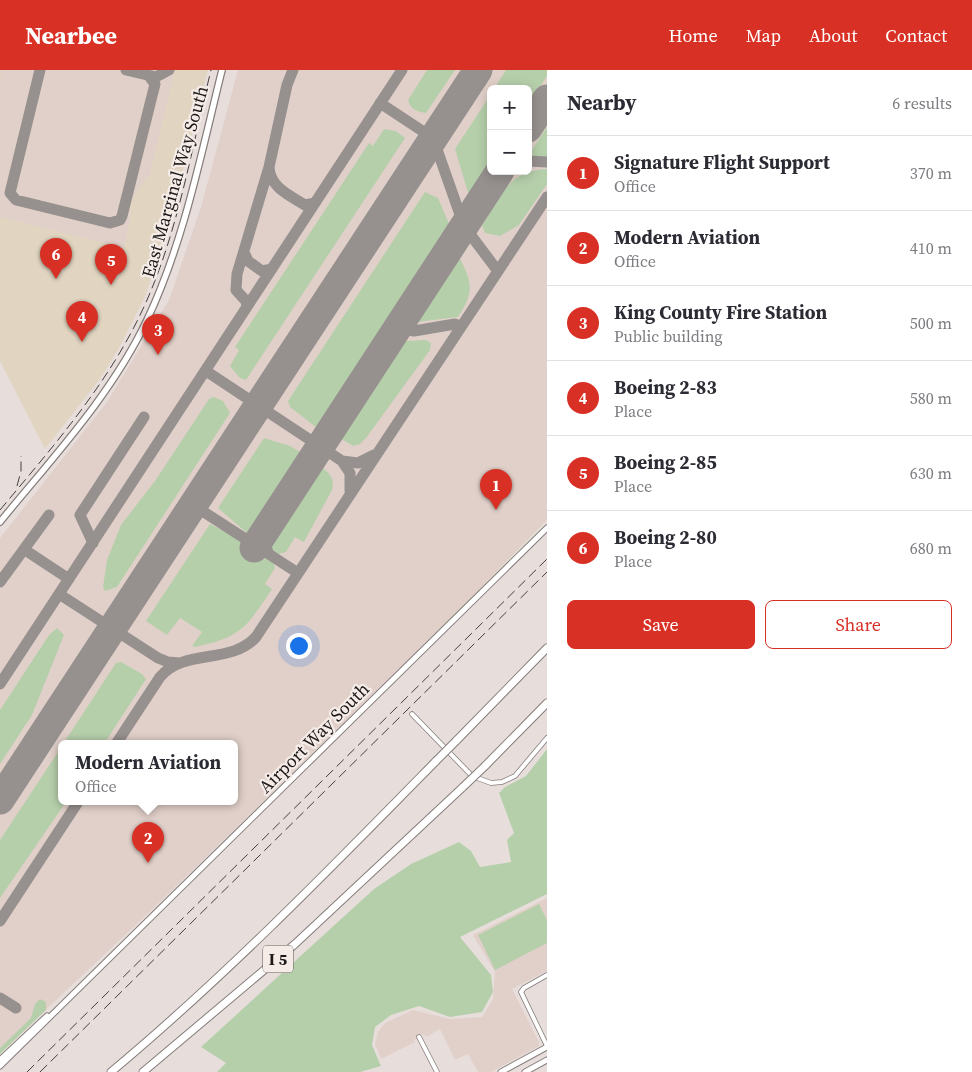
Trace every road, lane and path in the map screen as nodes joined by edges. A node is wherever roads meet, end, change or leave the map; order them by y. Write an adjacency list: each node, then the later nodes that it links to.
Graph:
1 (222, 70): 2 (main road, East Marginal Way South)
2 (0, 522)
3 (547, 528): 9 (main road, Airport Way South)
4 (547, 648): 15 (highway, I 5, bridge)
5 (547, 703): 16 (highway, I 5, bridge)
6 (412, 714): 7 (street)
7 (547, 738)
8 (547, 976): 11 (street)
9 (57, 1008): 12 (main road, Airport Way South); 14 (main road, Airport Way South)
10 (419, 1037): 17 (street)
11 (547, 1046): 18 (main road)
12 (0, 1060)
13 (547, 1060): 19 (main road)
14 (0, 1066)
15 (111, 1072)
16 (143, 1072)
17 (436, 1072)
18 (501, 1072)
19 (526, 1072)

